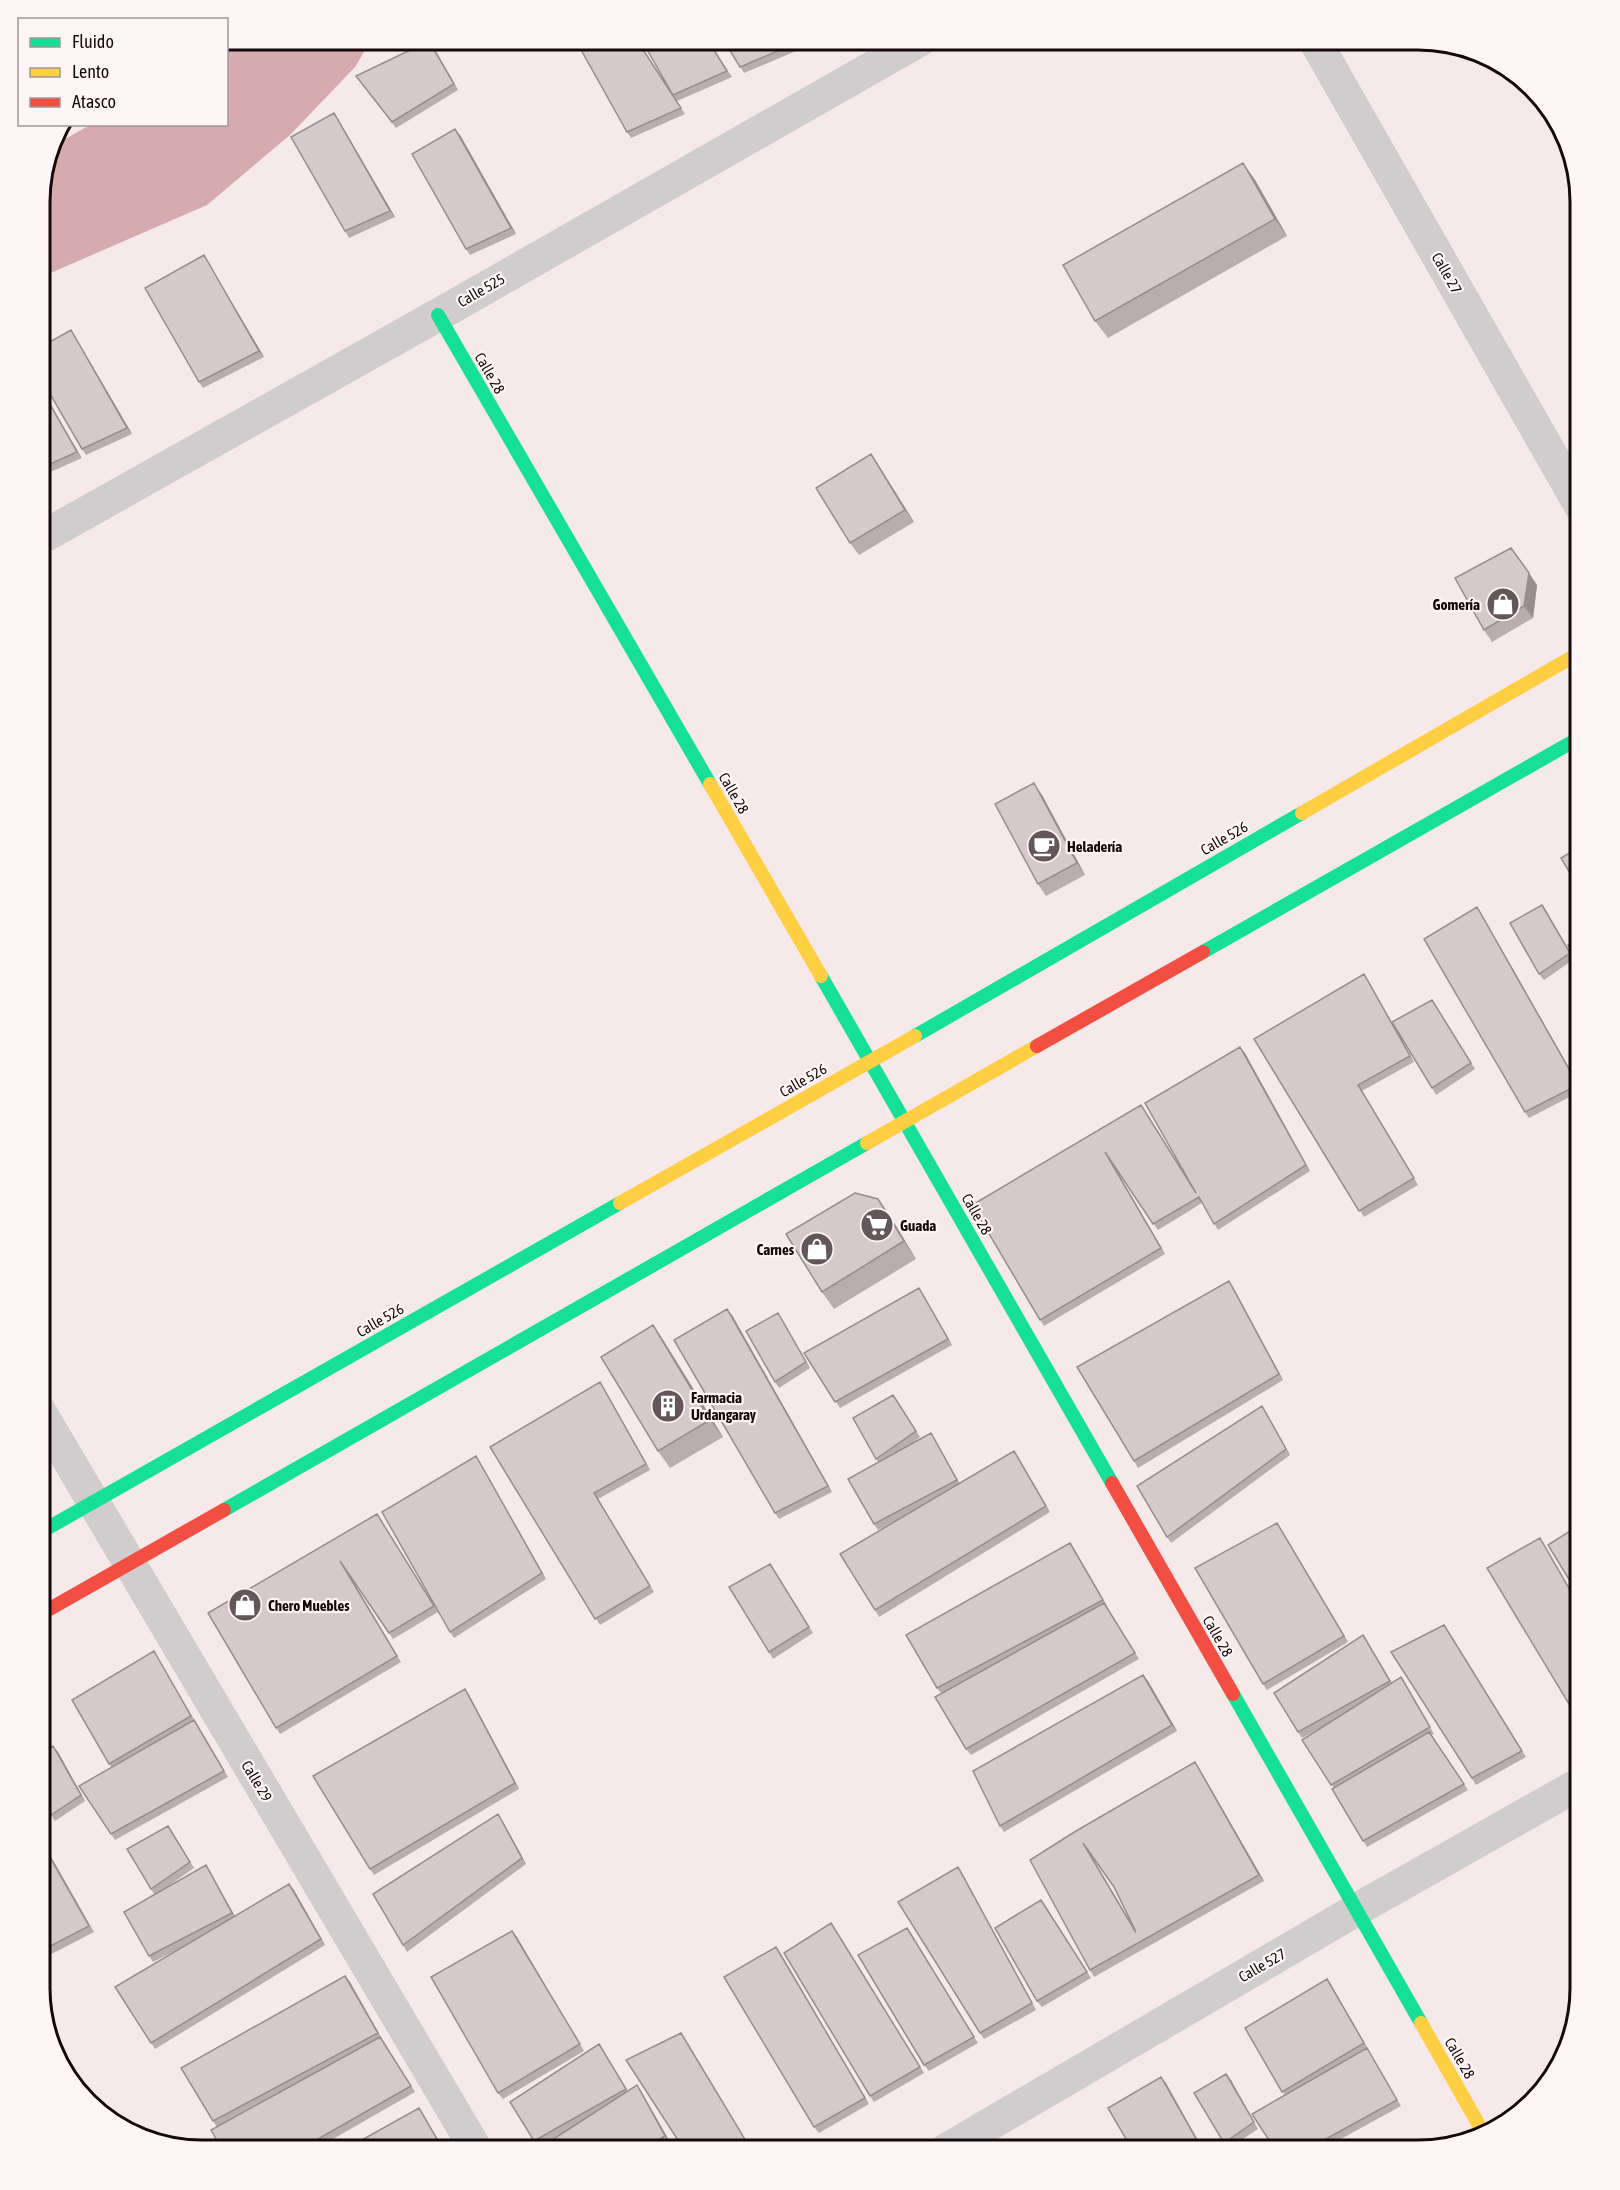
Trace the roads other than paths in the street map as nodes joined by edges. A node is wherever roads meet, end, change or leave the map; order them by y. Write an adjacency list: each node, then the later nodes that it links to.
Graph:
1 (903, 50): 3 (street, Calle 525)
2 (1320, 50): 4 (street, Calle 27)
3 (438, 315): 5 (street, Calle 525); 8 (main road, Calle 28)
4 (1570, 488)
5 (50, 533)
6 (1570, 658): 8 (main road, Calle 526)
7 (1570, 743): 9 (main road)
8 (870, 1061): 9 (main road, Calle 28); 11 (main road, Calle 526)
9 (905, 1122): 13 (main road); 16 (main road, Calle 28)
10 (50, 1429): 11 (street, Calle 29)
11 (93, 1502): 12 (main road, Calle 526); 13 (street, Calle 29)
12 (50, 1527)
13 (129, 1563): 14 (main road); 18 (street, Calle 29)
14 (50, 1609)
15 (1570, 1789): 16 (street, Calle 527)
16 (1356, 1910): 17 (main road, Calle 28); 19 (street, Calle 527)
17 (1480, 2127)
18 (470, 2140)
19 (963, 2140)

